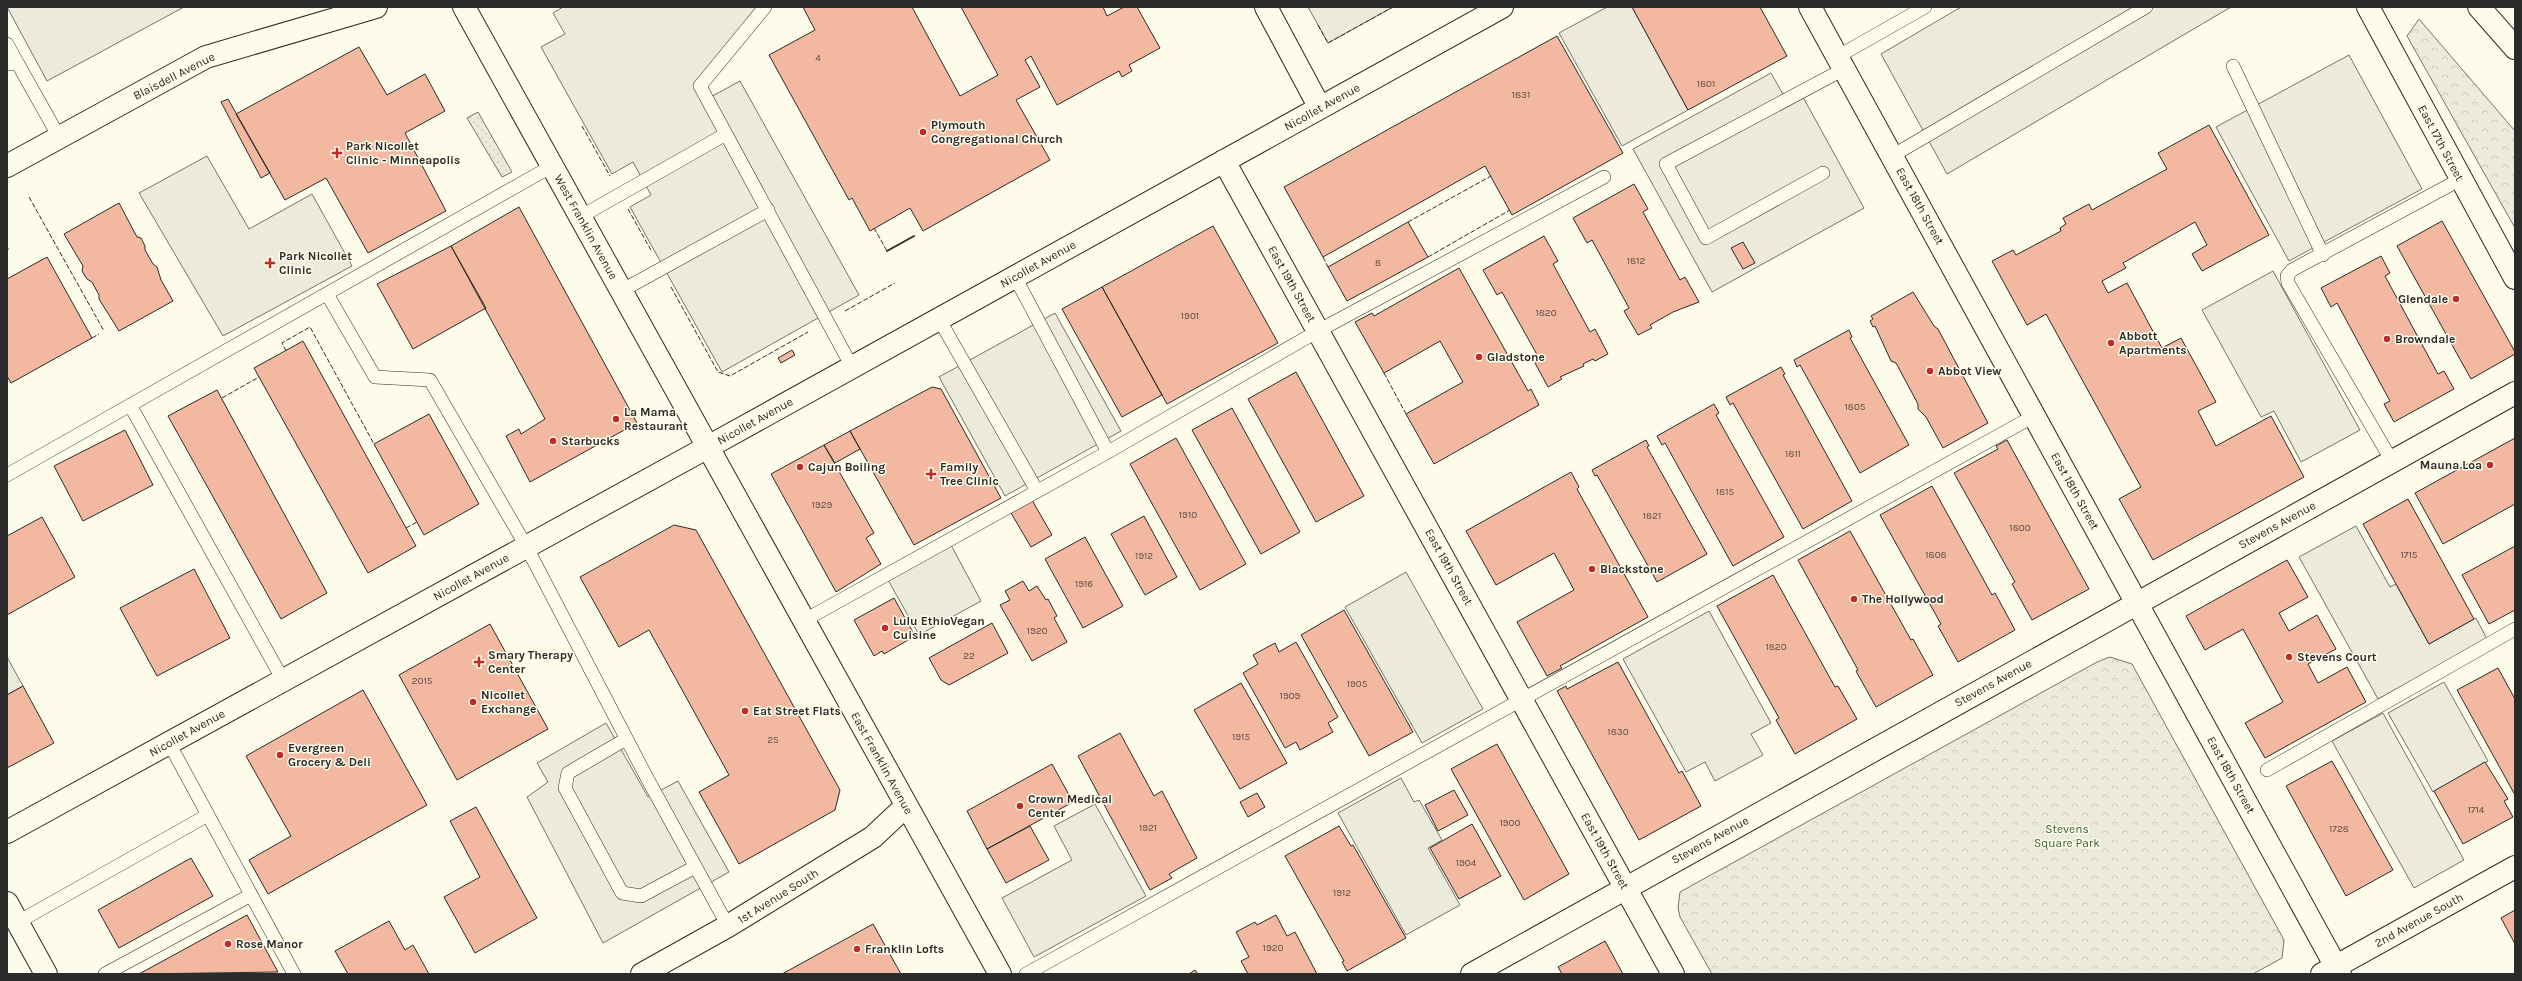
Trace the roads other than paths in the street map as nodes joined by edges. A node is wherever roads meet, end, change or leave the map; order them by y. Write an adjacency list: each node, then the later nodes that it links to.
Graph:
1 (376, 7): 18 (main road, Blaisdell Avenue)
2 (464, 7): 22 (main road, West Franklin Avenue)
3 (765, 7): 17 (lane)
4 (1266, 7): 16 (main road)
5 (1502, 7): 16 (main road, Nicollet Avenue)
6 (1810, 7): 13 (main road, East 18th Street)
7 (1926, 7): 13 (lane)
8 (2146, 7): 19 (lane)
9 (2368, 7): 25 (main road, East 17th Street)
10 (2479, 7): 12 (main road)
11 (7, 44): 14 (lane)
12 (2515, 48)
13 (1841, 63): 19 (main road, East 18th Street); 23 (lane)
14 (13, 64): 18 (lane)
15 (2232, 66): 28 (lane)
16 (1320, 108): 20 (main road, Nicollet Avenue)
17 (726, 134): 26 (lane); 27 (lane)
18 (59, 137): 21 (main road, Blaisdell Avenue)
19 (1892, 156): 38 (main road, East 18th Street)
20 (1224, 161): 29 (main road, Nicollet Avenue); 34 (main road, East 19th Street)
21 (7, 166)
22 (552, 166): 27 (main road, West Franklin Avenue); 32 (lane)
23 (1823, 173)
24 (1604, 177): 34 (lane)
25 (2461, 179): 28 (lane); 30 (main road, East 17th Street)
26 (768, 210): 31 (lane); 35 (lane)
27 (580, 217): 31 (main road, West Franklin Avenue)
28 (2323, 255): 41 (lane)
29 (1015, 277): 33 (main road, Nicollet Avenue); 40 (lane)
30 (2515, 278)
31 (622, 292): 39 (main road, West Franklin Avenue)
32 (327, 294): 37 (lane); 44 (lane)
33 (939, 319): 35 (main road, Nicollet Avenue); 43 (lane)
34 (1318, 331): 40 (lane); 49 (main road, East 19th Street)
35 (852, 367): 39 (main road, Nicollet Avenue)
36 (2515, 393): 41 (main road, Stevens Avenue)
37 (130, 405): 42 (lane); 48 (lane)
38 (2034, 416): 45 (main road, East 18th Street); 49 (lane)
39 (708, 447): 44 (main road, Nicollet Avenue); 46 (main road, East Franklin Avenue)
40 (1108, 452): 43 (lane)
41 (2392, 461): 45 (main road, Stevens Avenue)
42 (7, 475)
43 (1037, 491): 46 (lane)
44 (526, 546): 48 (main road, Nicollet Avenue); 50 (lane)
45 (2136, 603): 58 (main road, Stevens Avenue); 63 (main road, East 18th Street)
46 (804, 621): 53 (main road, East Franklin Avenue)
47 (2515, 629): 52 (lane)
48 (283, 680): 51 (main road, Nicollet Avenue)
49 (1522, 699): 58 (main road, East 19th Street); 69 (lane)
50 (626, 738): 56 (lane); 56 (lane)
51 (169, 743): 54 (lane); 55 (main road, Nicollet Avenue)
52 (2267, 770)
53 (906, 806): 62 (main road, 1st Avenue South); 68 (main road, East Franklin Avenue)
54 (208, 815): 59 (lane); 61 (lane)
55 (7, 832)
56 (695, 867): 62 (lane)
57 (2515, 867): 63 (main road, 2nd Avenue South)
58 (1626, 888): 70 (main road, Stevens Avenue); 71 (main road, East 19th Street)
59 (251, 894): 65 (lane); 66 (lane)
60 (7, 903): 61 (main road)
61 (18, 922): 64 (main road)
62 (728, 926): 67 (main road, 1st Avenue South)
63 (2333, 972)
64 (46, 974)
65 (105, 974)
66 (294, 974)
67 (642, 974)
68 (1000, 974)
69 (1026, 974)
70 (1472, 974)
71 (1673, 974)

